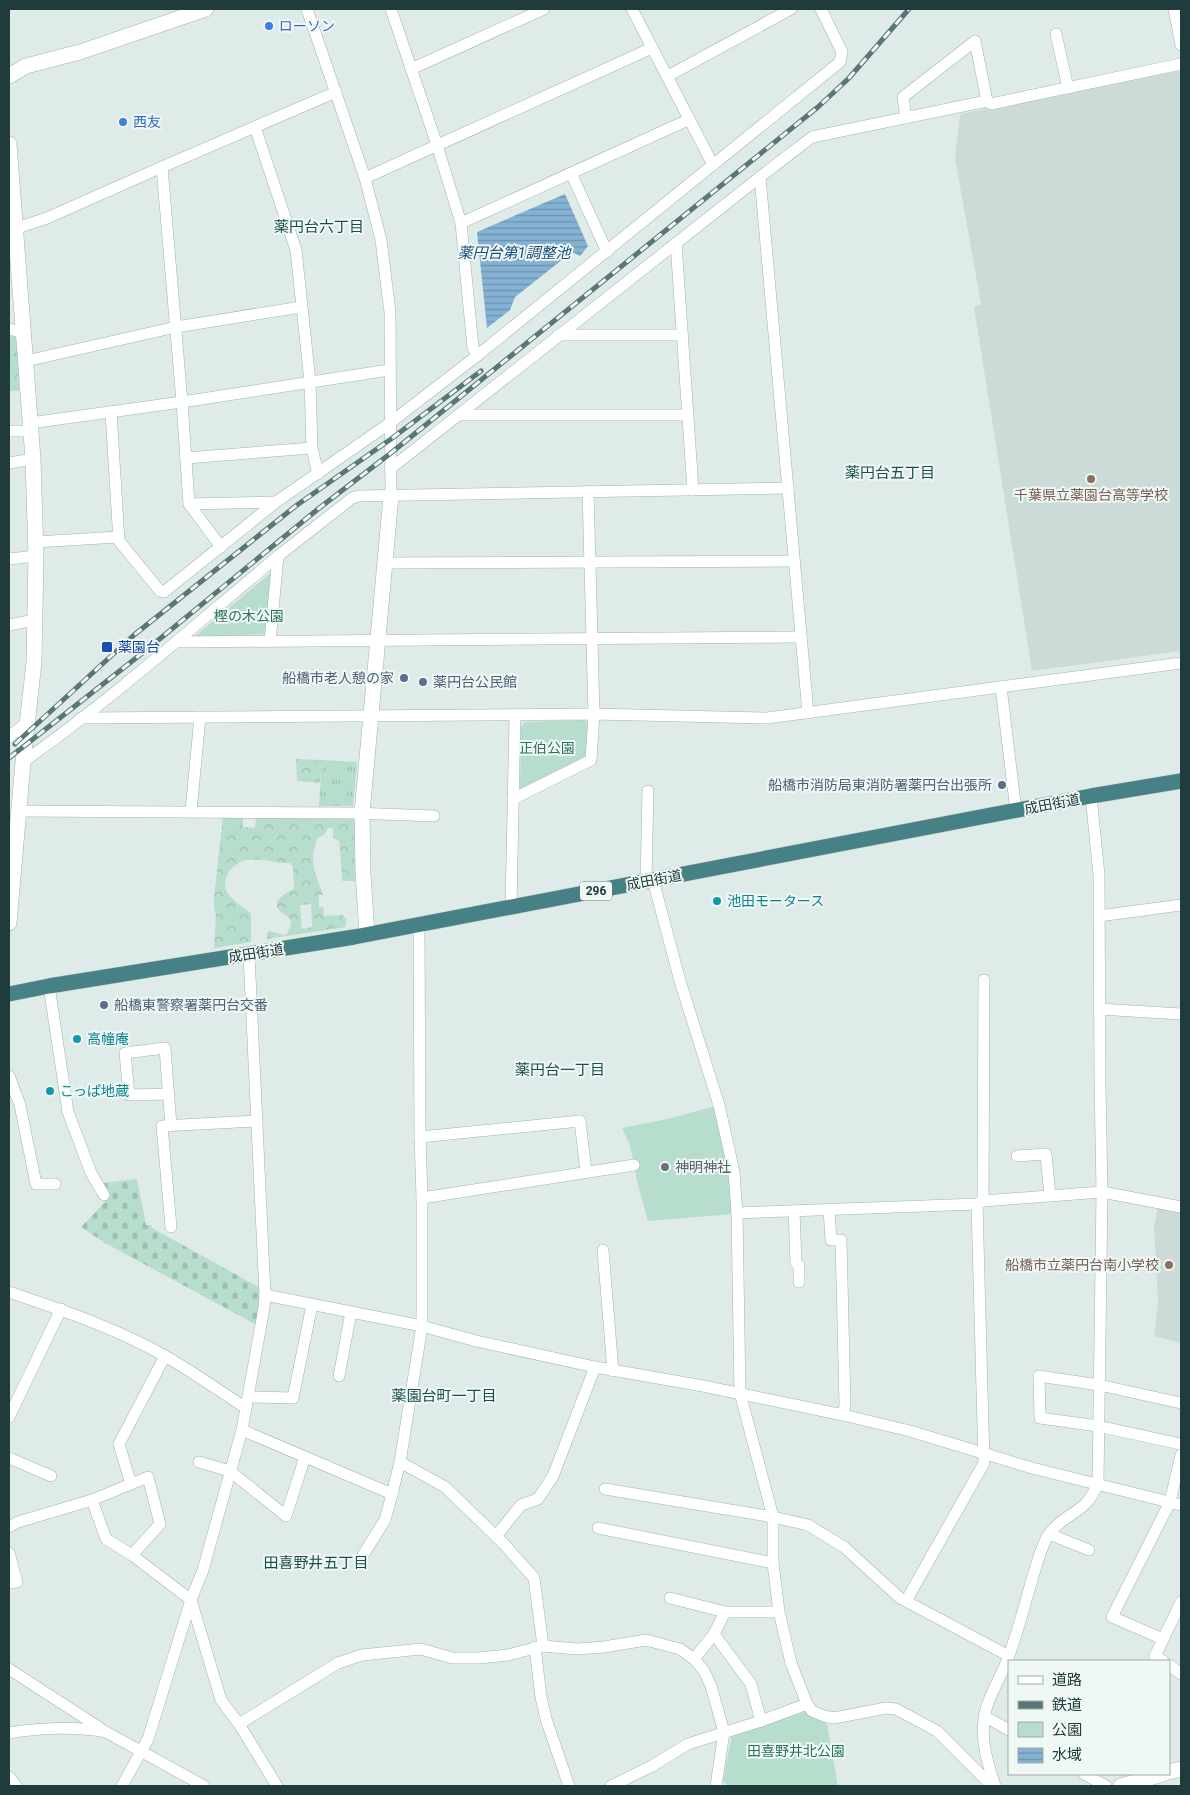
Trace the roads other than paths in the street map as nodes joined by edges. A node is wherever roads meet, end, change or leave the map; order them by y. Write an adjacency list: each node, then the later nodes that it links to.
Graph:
1 (206, 9): 14 (street)
2 (307, 9): 17 (street)
3 (391, 9): 13 (street)
4 (544, 9): 13 (street)
5 (632, 9): 11 (street)
6 (791, 9): 15 (street)
7 (821, 9): 24 (street)
8 (1174, 9): 10 (street)
9 (1056, 34): 16 (street)
10 (1181, 45)
11 (652, 48): 15 (street); 23 (street)
12 (1181, 64): 16 (street)
13 (411, 69): 23 (street)
14 (9, 76)
15 (668, 76): 20 (street)
16 (1068, 88): 18 (street)
17 (336, 92): 21 (street); 28 (street)
18 (987, 101): 19 (street); 19 (street)
19 (906, 118): 27 (street)
20 (688, 120): 24 (street); 26 (street)
21 (255, 126): 25 (street); 33 (street)
22 (9, 144): 30 (street)
23 (437, 145): 28 (street); 29 (street)
24 (713, 165): 32 (street)
25 (162, 167): 30 (street); 34 (street)
26 (572, 173): 29 (street); 32 (street)
27 (760, 176): 31 (street); 56 (street)
28 (365, 178): 41 (street)
29 (461, 223): 39 (street)
30 (13, 234): 36 (street)
31 (676, 243): 37 (street); 38 (street)
32 (607, 252): 39 (street)
33 (301, 307): 34 (street); 42 (street)
34 (176, 327): 40 (street); 43 (street)
35 (9, 329): 36 (street)
36 (24, 333): 40 (street)
37 (558, 335): 38 (street); 45 (street)
38 (682, 335): 46 (street)
39 (478, 355): 47 (street)
40 (26, 361): 48 (street)
41 (389, 370): 42 (street); 47 (street)
42 (310, 382): 43 (street); 50 (street)
43 (182, 402): 44 (street); 51 (street)
44 (111, 412): 48 (street); 62 (street)
45 (459, 415): 46 (street); 54 (street)
46 (688, 415): 57 (street)
47 (390, 423): 54 (street); 55 (street)
48 (30, 427): 49 (street); 52 (street)
49 (9, 431)
50 (312, 448): 51 (street); 55 (street)
51 (186, 458): 61 (street)
52 (33, 460): 53 (street); 64 (street)
53 (9, 463)
54 (390, 468): 59 (street)
55 (318, 474): 60 (street)
56 (788, 488): 57 (street); 67 (street)
57 (693, 490): 58 (street)
58 (588, 491): 59 (street); 68 (street)
59 (391, 496): 65 (street); 69 (street)
60 (276, 502): 61 (street); 63 (street)
61 (189, 504): 63 (street)
62 (118, 537): 63 (street); 64 (street)
63 (221, 546)
64 (36, 549): 66 (street); 70 (street)
65 (278, 556): 75 (street); 76 (street)
66 (9, 559)
67 (794, 561): 68 (street); 72 (street)
68 (590, 562): 69 (street); 73 (street)
69 (386, 563): 74 (street)
70 (35, 620): 71 (street); 85 (street)
71 (9, 625)
72 (801, 637): 73 (street); 79 (street)
73 (592, 639): 74 (street); 80 (street)
74 (377, 640): 75 (street); 82 (street)
75 (270, 641): 76 (street)
76 (176, 642): 84 (street)
77 (1181, 663): 78 (street)
78 (1001, 687): 79 (street); 94 (street)
79 (808, 713): 80 (street)
80 (594, 714): 81 (street); 91 (street)
81 (515, 715): 82 (street); 91 (street)
82 (371, 716): 83 (street); 95 (street)
83 (200, 717): 84 (street); 93 (street)
84 (81, 718): 87 (street)
85 (27, 722): 86 (street); 87 (street)
86 (9, 736)
87 (23, 762): 92 (street)
88 (1181, 781): 90 (highway, 成田街道 / 296)
89 (648, 791): 98 (street)
90 (1091, 796): 94 (highway, 成田街道 / 296); 101 (street)
91 (513, 799): 100 (street)
92 (19, 811): 93 (street); 97 (street)
93 (191, 811): 95 (street)
94 (1016, 811): 98 (highway, 成田街道 / 296)
95 (362, 813): 96 (street); 104 (street)
96 (434, 816)
97 (11, 871): 102 (street)
98 (650, 881): 100 (highway, 成田街道 / 296); 128 (street)
99 (1181, 905): 101 (street)
100 (511, 907): 103 (highway, 成田街道 / 296)
101 (1099, 916): 109 (street)
102 (9, 923)
103 (419, 924): 104 (highway, 成田街道 / 296); 115 (street)
104 (367, 934): 105 (highway, 成田街道 / 296)
105 (249, 954): 107 (highway, 成田街道 / 296); 113 (street)
106 (984, 980): 124 (street)
107 (49, 986): 108 (highway, 成田街道 / 296); 121 (street)
108 (9, 994)
109 (1099, 1009): 110 (street); 120 (street)
110 (1181, 1014)
111 (9, 1076): 119 (street)
112 (169, 1094): 112 (street); 114 (street)
113 (257, 1121): 114 (street); 133 (street)
114 (171, 1126): 129 (street)
115 (420, 1137): 118 (street); 123 (street)
116 (1017, 1156): 122 (street)
117 (634, 1164): 118 (street)
118 (586, 1172): 123 (street)
119 (55, 1184)
120 (1102, 1192): 122 (street); 125 (street); 142 (street)
121 (104, 1195)
122 (1050, 1196): 124 (street)
123 (422, 1198): 137 (street)
124 (980, 1202): 126 (street); 151 (street)
125 (1181, 1207)
126 (829, 1210): 127 (street); 146 (street)
127 (794, 1211): 128 (street); 131 (street)
128 (737, 1213): 143 (street)
129 (171, 1226)
130 (603, 1250): 140 (street)
131 (799, 1282)
132 (9, 1292): 135 (street)
133 (265, 1295): 134 (street); 144 (street)
134 (312, 1304): 136 (street); 144 (street)
135 (61, 1309): 138 (street); 147 (street)
136 (351, 1312): 137 (street); 141 (street)
137 (422, 1326): 139 (street); 156 (street)
138 (165, 1356): 144 (street); 160 (street)
139 (595, 1367): 140 (street); 170 (street)
140 (613, 1371): 143 (street)
141 (339, 1376)
142 (1099, 1385): 145 (street); 148 (street); 148 (street)
143 (740, 1394): 146 (street); 166 (street)
144 (247, 1403): 149 (street)
145 (1181, 1403)
146 (843, 1415): 151 (street)
147 (9, 1418)
148 (1098, 1426): 150 (street); 159 (street)
149 (242, 1430): 153 (street); 157 (street)
150 (1181, 1444)
151 (984, 1453): 159 (street); 179 (street)
152 (1181, 1455): 164 (street)
153 (305, 1457): 157 (street); 162 (street)
154 (9, 1458): 158 (street)
155 (199, 1462): 157 (street)
156 (400, 1462): 162 (street); 170 (street)
157 (230, 1471): 178 (street)
158 (51, 1476)
159 (1098, 1483): 164 (street); 169 (street)
160 (131, 1484): 163 (street); 173 (street)
161 (605, 1489): 166 (street)
162 (392, 1494): 174 (street)
163 (92, 1500): 167 (street); 173 (street)
164 (1170, 1502): 165 (street); 184 (street)
165 (1181, 1505)
166 (773, 1517): 175 (street); 179 (street)
167 (9, 1527)
168 (598, 1528): 175 (street)
169 (1049, 1534): 171 (street); 187 (street)
170 (496, 1536): 185 (street)
171 (1089, 1550)
172 (9, 1553): 176 (street)
173 (132, 1555): 178 (street)
174 (363, 1555)
175 (773, 1563): 182 (street)
176 (9, 1583)
177 (670, 1598): 181 (street)
178 (191, 1600): 196 (street); 201 (street)
179 (906, 1601): 189 (street)
180 (1181, 1602): 184 (street)
181 (725, 1612): 182 (street); 183 (street)
182 (779, 1612): 193 (street)
183 (714, 1634): 186 (street); 195 (street)
184 (1163, 1639): 188 (street)
185 (539, 1647): 186 (street); 196 (street); 207 (street)
186 (694, 1659): 199 (street)
187 (1008, 1660)
188 (1161, 1660)
189 (1008, 1661): 194 (street)
190 (1170, 1666): 192 (street)
191 (9, 1669): 198 (street)
192 (1181, 1674)
193 (807, 1704): 195 (street); 210 (street)
194 (984, 1716): 197 (street); 210 (street)
195 (761, 1721): 199 (street)
196 (239, 1724): 206 (street)
197 (1008, 1729)
198 (106, 1732): 200 (street); 201 (street)
199 (724, 1732): 208 (street); 209 (street)
200 (9, 1733)
201 (141, 1751): 204 (street); 205 (street)
202 (1086, 1775): 211 (street)
203 (1160, 1775): 212 (street)
204 (122, 1786)
205 (204, 1786)
206 (277, 1786)
207 (569, 1786)
208 (611, 1786)
209 (716, 1786)
210 (994, 1786)
211 (1106, 1786)
212 (1121, 1786)

